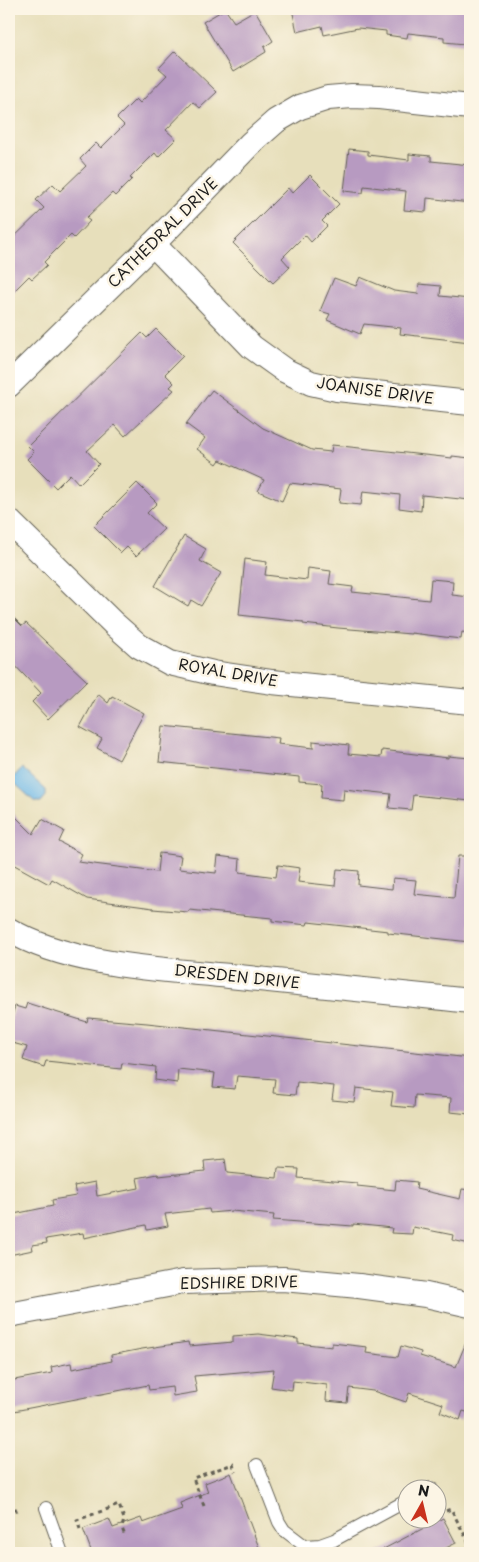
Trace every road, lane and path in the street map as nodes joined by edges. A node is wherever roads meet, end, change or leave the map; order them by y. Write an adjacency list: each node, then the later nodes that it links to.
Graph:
1 (470, 107): 2 (street, CATHEDRAL DRIVE)
2 (153, 244): 3 (street, CATHEDRAL DRIVE); 4 (street, JOANISE DRIVE)
3 (9, 384)
4 (470, 403)
5 (9, 521): 6 (street, ROYAL DRIVE)
6 (470, 702)
7 (9, 930): 8 (street, DRESDEN DRIVE)
8 (470, 1001)
9 (470, 1305): 10 (street, EDSHIRE DRIVE)
10 (9, 1315)
11 (257, 1465): 22 (lane)
12 (235, 1472): 14 (path)
13 (9, 1506): 18 (path)
14 (204, 1506)
15 (396, 1506): 22 (lane)
16 (46, 1508): 23 (lane)
17 (446, 1511): 21 (path)
18 (17, 1513)
19 (80, 1529): 20 (path)
20 (125, 1536)
21 (470, 1546): 24 (path)
22 (305, 1550)
23 (62, 1553)
24 (458, 1553)

